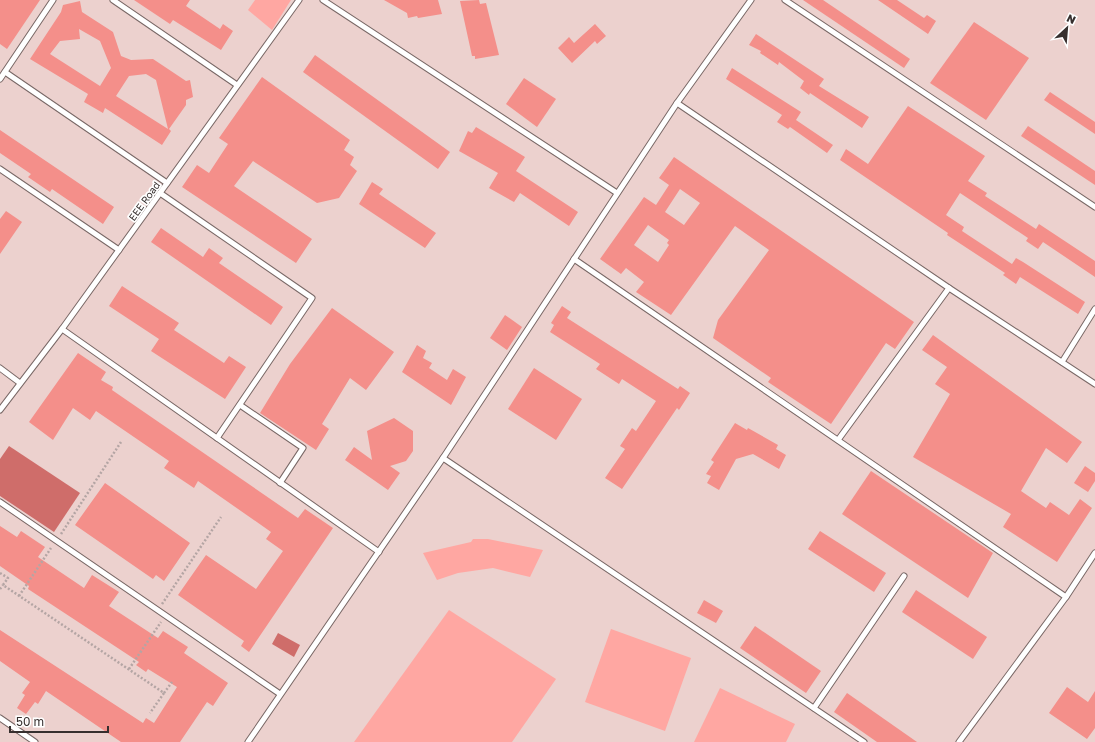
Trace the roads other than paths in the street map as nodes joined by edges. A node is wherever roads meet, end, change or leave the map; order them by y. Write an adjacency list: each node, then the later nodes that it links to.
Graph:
1 (53, 0): 7 (lane)
2 (112, 0): 9 (lane)
3 (299, 0): 9 (lane, EEE Road)
4 (323, 0): 13 (lane)
5 (751, 0): 10 (lane)
6 (785, 0): 15 (lane)
7 (5, 72): 8 (lane); 12 (lane)
8 (0, 79)
9 (237, 86): 12 (lane, EEE Road)
10 (677, 103): 13 (lane); 18 (lane)
11 (0, 170): 16 (lane)
12 (167, 183): 14 (lane, EEE Road)
13 (617, 193): 17 (lane)
14 (160, 194): 16 (lane, EEE Road); 25 (lane)
15 (1095, 207)
16 (119, 250): 20 (lane, EEE Road)
17 (574, 259): 28 (lane); 29 (lane)
18 (949, 288): 21 (lane); 28 (lane)
19 (1095, 309): 21 (lane)
20 (62, 329): 23 (lane, EEE Road); 27 (lane)
21 (1062, 362): 24 (lane)
22 (0, 368): 23 (lane)
23 (20, 383): 26 (lane, EEE Road)
24 (1095, 384)
25 (240, 405): 27 (lane); 30 (lane)
26 (0, 410)
27 (217, 438): 30 (lane)
28 (838, 440): 35 (lane)
29 (443, 458): 32 (lane); 37 (lane)
30 (280, 483): 32 (lane)
31 (0, 502): 36 (lane)
32 (379, 552): 36 (lane)
33 (1095, 553): 35 (lane)
34 (904, 576): 37 (lane)
35 (1066, 597): 42 (lane)
36 (280, 694): 40 (lane)
37 (814, 708): 41 (lane)
38 (0, 718): 39 (lane)
39 (35, 742)
40 (248, 742)
41 (864, 742)
42 (959, 742)

